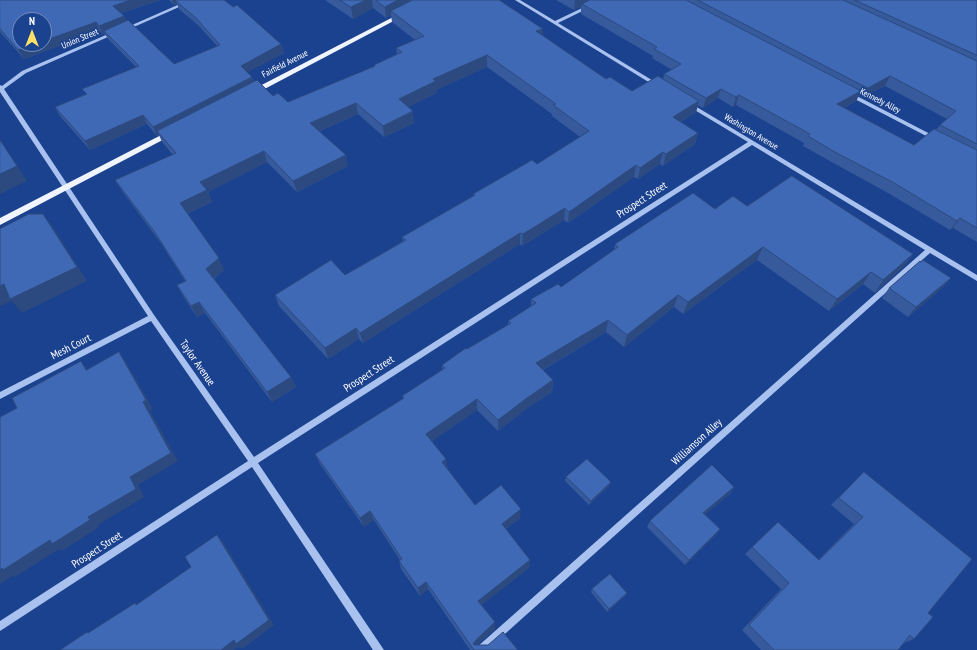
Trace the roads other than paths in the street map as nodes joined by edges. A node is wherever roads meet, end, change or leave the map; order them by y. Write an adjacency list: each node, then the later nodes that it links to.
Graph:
1 (193, 0): 6 (street, Union Street)
2 (517, 0): 5 (street)
3 (603, 0): 5 (street)
4 (408, 11): 9 (main road, Fairfield Avenue)
5 (554, 22): 7 (street)
6 (1, 89): 14 (street, Taylor Avenue)
7 (663, 89)
8 (840, 89): 12 (street, Kennedy Alley)
9 (246, 95)
10 (683, 102): 13 (street, Washington Avenue)
11 (183, 128): 14 (main road)
12 (936, 139)
13 (751, 143): 16 (street, Washington Avenue); 20 (street, Prospect Street)
14 (67, 188): 15 (main road); 18 (street, Taylor Avenue)
15 (0, 222)
16 (929, 250): 17 (street, Washington Avenue); 23 (street, Williamson Alley)
17 (977, 278)
18 (152, 317): 19 (street, Mesh Court); 20 (street, Taylor Avenue)
19 (0, 396)
20 (253, 462): 21 (street, Prospect Street); 22 (street, Taylor Avenue)
21 (0, 626)
22 (379, 650)
23 (480, 650)

